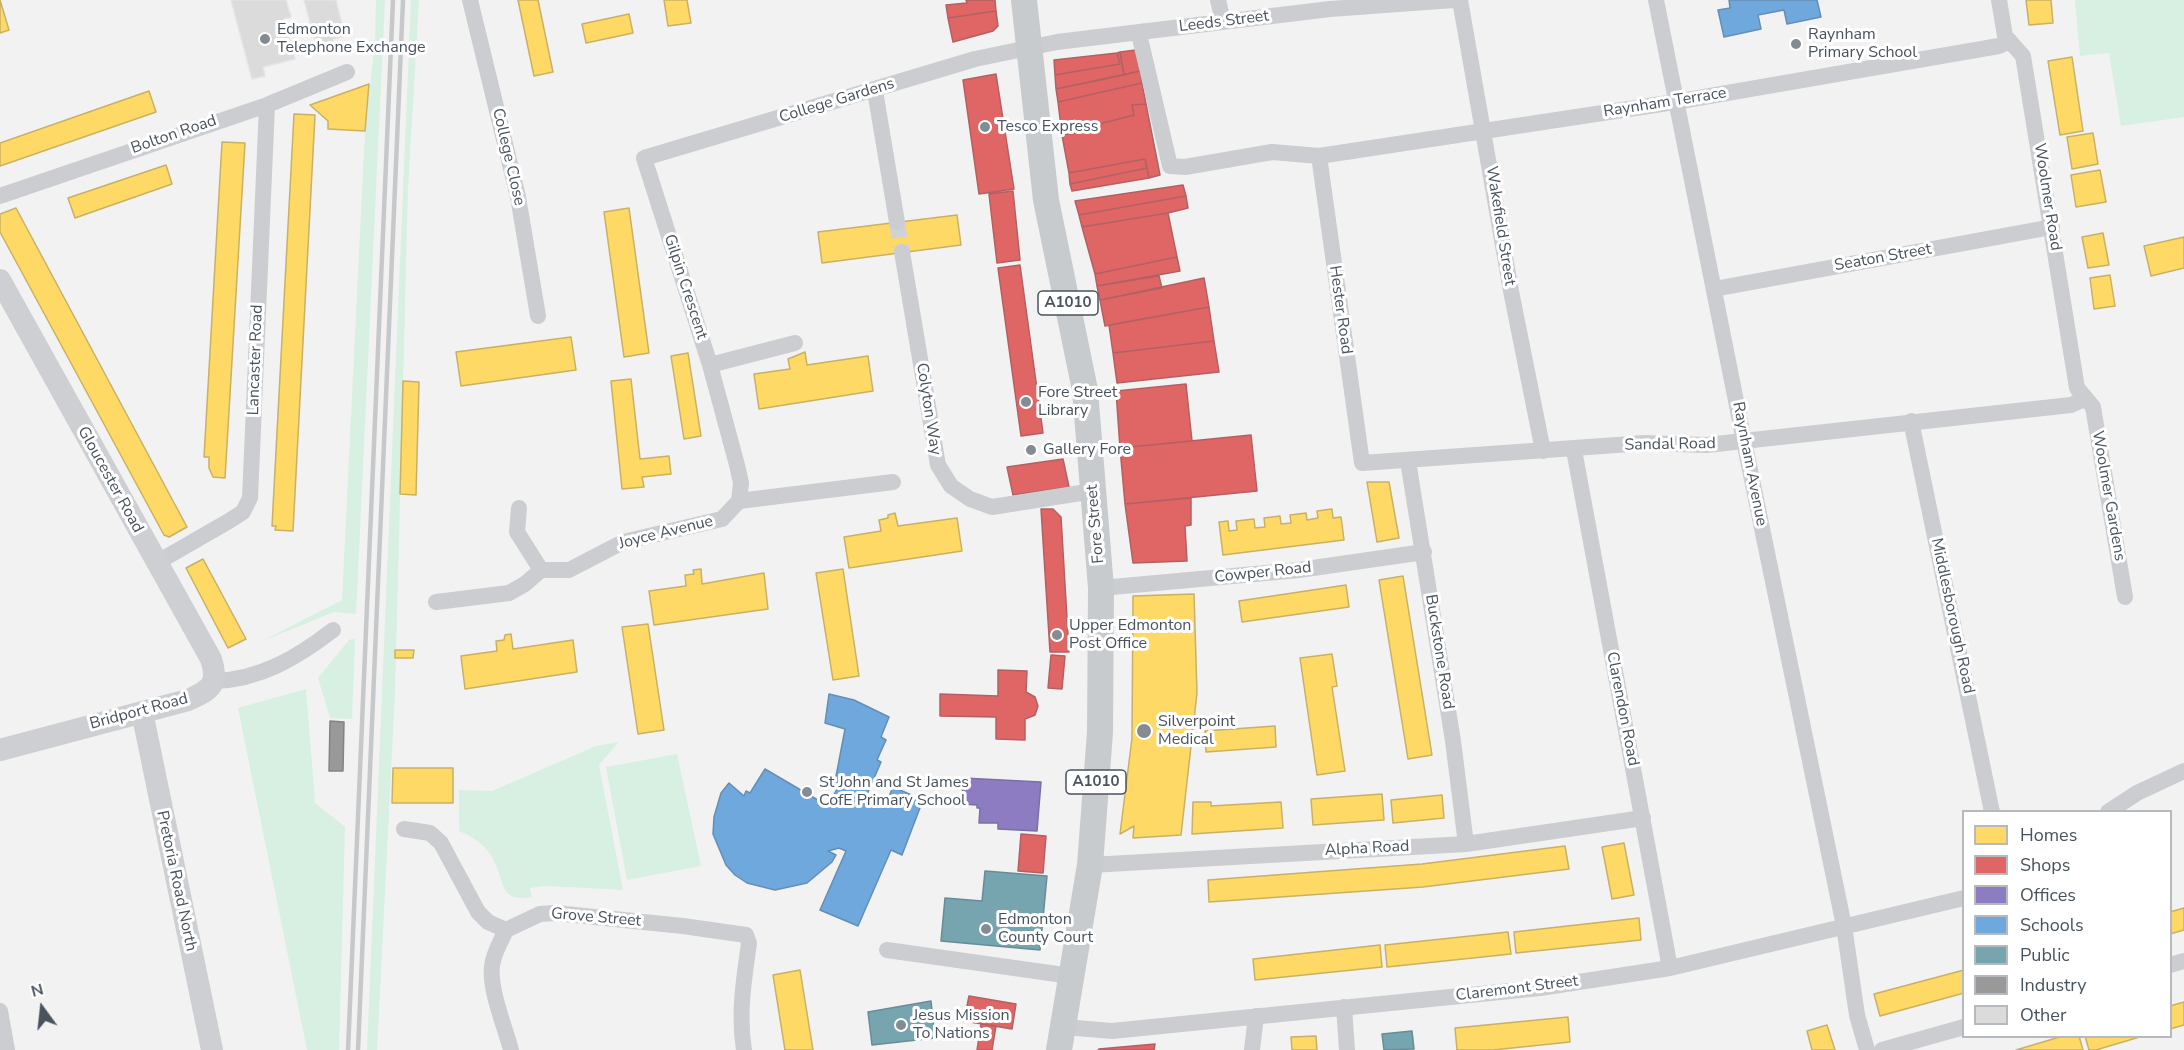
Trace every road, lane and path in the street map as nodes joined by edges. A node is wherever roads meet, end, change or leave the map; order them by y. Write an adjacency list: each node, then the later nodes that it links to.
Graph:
1 (470, 0): 25 (street, College Close)
2 (1024, 0): 11 (main road, Fore Street / A1010)
3 (1218, 0): 8 (street)
4 (1454, 0): 8 (street, Leeds Street)
5 (1460, 0): 16 (street, Wakefield Street)
6 (1656, 0): 14 (street, Raynham Avenue)
7 (1999, 0): 10 (street, Woolmer Road)
8 (1223, 21): 9 (street, Leeds Street)
9 (1138, 34): 11 (street, Leeds Street); 17 (street, Raynham Terrace)
10 (2010, 41): 14 (street, Raynham Terrace); 21 (street, Woolmer Road)
11 (1030, 47): 13 (street, College Gardens); 36 (main road, Fore Street / A1010)
12 (347, 72): 15 (street, Bolton Road)
13 (874, 91): 18 (street, College Gardens); 20 (street)
14 (1675, 102): 16 (street, Raynham Terrace); 24 (street, Raynham Avenue)
15 (267, 105): 19 (street, Bolton Road); 40 (street, Lancaster Road)
16 (1485, 132): 17 (street, Raynham Terrace); 32 (street, Wakefield Street)
17 (1319, 156): 34 (street, Hester Road)
18 (644, 158): 27 (street, Gilpin Crescent)
19 (0, 196)
20 (897, 222)
21 (2052, 227): 24 (street, Seaton Street); 28 (street, Woolmer Road)
22 (902, 252): 36 (street, Colyton Way)
23 (0, 280): 40 (street, Gloucester Road)
24 (1714, 289): 30 (street, Raynham Avenue)
25 (538, 315)
26 (795, 343): 27 (street)
27 (710, 364): 37 (street, Gilpin Crescent)
28 (2084, 399): 29 (street, Sandal Road); 43 (street, Woolmer Gardens)
29 (1911, 421): 30 (street, Sandal Road); 50 (street, Middlesborough Road)
30 (1744, 441): 31 (street, Sandal Road); 57 (street, Raynham Avenue)
31 (1574, 450): 32 (street, Sandal Road); 52 (street, Clarendon Road)
32 (1543, 451): 33 (street, Sandal Road)
33 (1408, 461): 34 (street, Sandal Road); 39 (street, Buckstone Road)
34 (1362, 464)
35 (893, 482): 37 (street)
36 (1093, 491): 42 (main road, Fore Street / A1010)
37 (739, 501): 41 (street, Joyce Avenue)
38 (519, 508): 41 (street)
39 (1424, 552): 42 (street, Cowper Road); 54 (street, Buckstone Road)
40 (156, 564): 46 (street, Gloucester Road)
41 (541, 570): 44 (street)
42 (1101, 588): 55 (main road, Fore Street / A1010)
43 (2125, 597)
44 (436, 602)
45 (333, 630): 46 (street, Bridport Road)
46 (214, 681): 47 (street, Bridport Road)
47 (142, 712): 48 (street, Bridport Road); 68 (street, Pretoria Road North)
48 (2, 745)
49 (2184, 771): 51 (street)
50 (1992, 810)
51 (2111, 810)
52 (1642, 818): 54 (street, Alpha Road); 60 (street, Clarendon Road)
53 (404, 830): 58 (street)
54 (1467, 844): 55 (street, Alpha Road)
55 (1090, 865): 61 (main road, Fore Street / A1010)
56 (1962, 898): 57 (street, Claremont Street)
57 (1844, 926): 60 (street, Claremont Street); 73 (street, Raynham Avenue)
58 (506, 930): 69 (street); 70 (street, Grove Street)
59 (887, 950): 61 (street)
60 (1670, 968): 62 (street, Claremont Street)
61 (1071, 976): 66 (main road, Fore Street / A1010)
62 (1344, 1007): 64 (street, Claremont Street); 72 (street)
63 (0, 1011): 67 (street)
64 (1256, 1016): 66 (street, Claremont Street); 71 (street)
65 (1962, 1028): 74 (street)
66 (1061, 1038)
67 (8, 1050)
68 (212, 1050)
69 (511, 1050)
70 (744, 1050)
71 (1252, 1050)
72 (1347, 1050)
73 (1867, 1050)
74 (1882, 1050)

